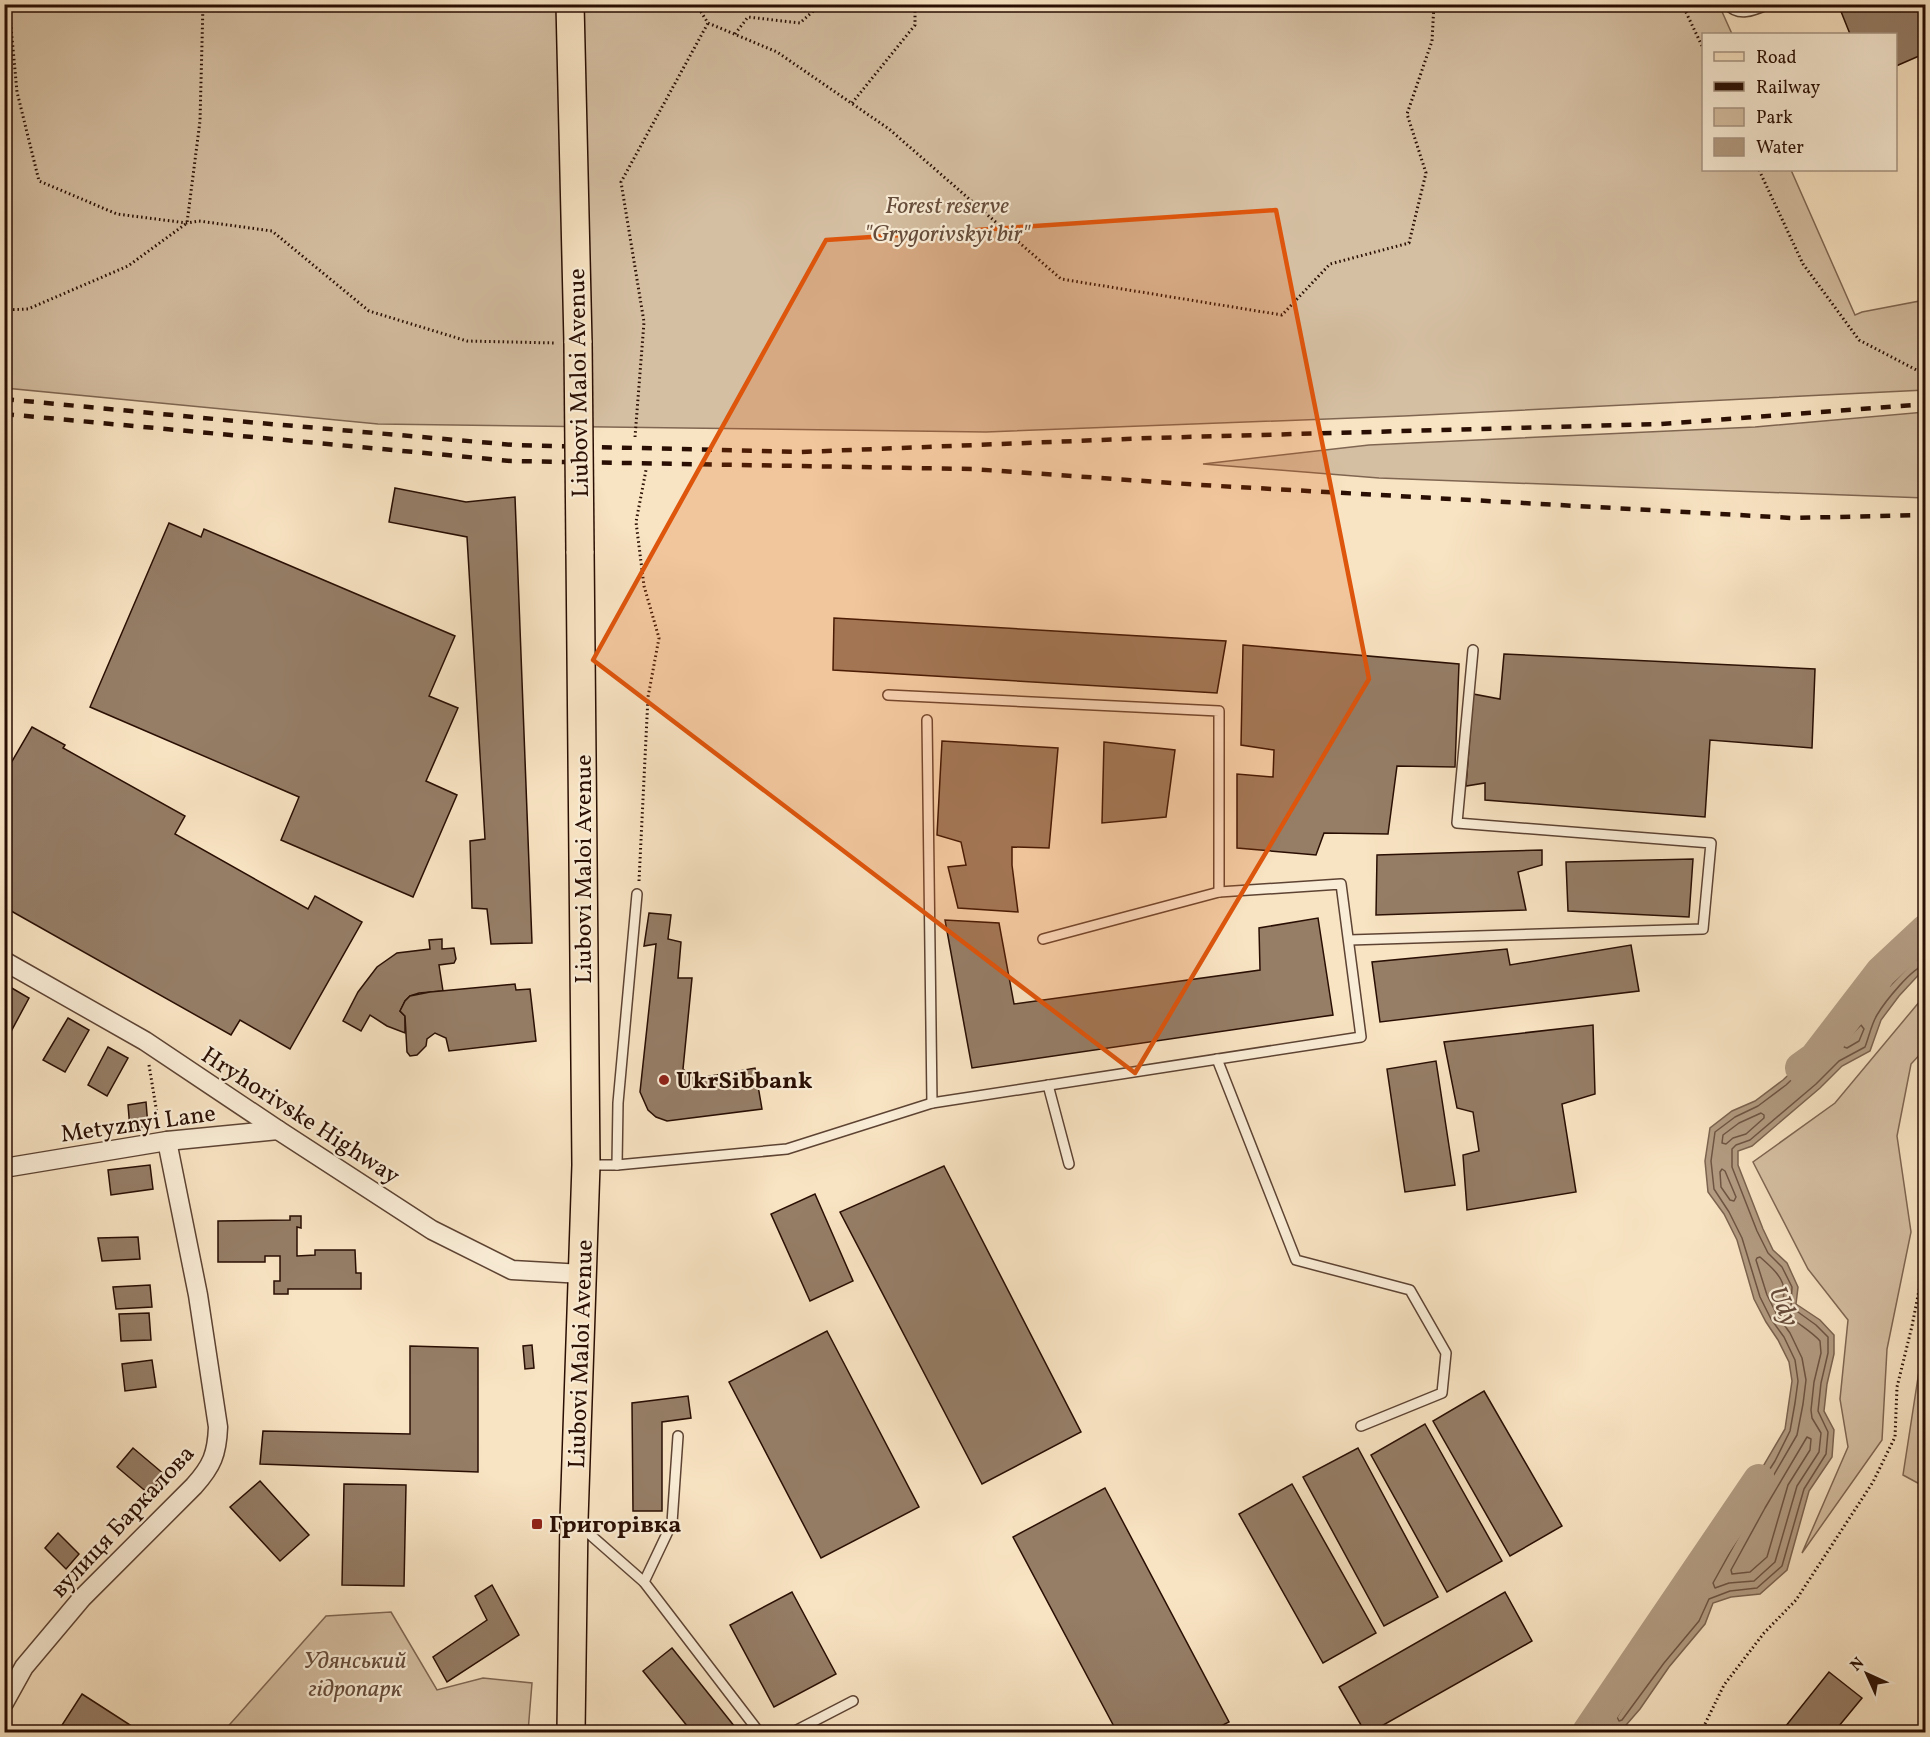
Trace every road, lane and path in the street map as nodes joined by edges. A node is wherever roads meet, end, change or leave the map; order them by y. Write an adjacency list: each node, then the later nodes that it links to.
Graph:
1 (203, 4): 16 (path)
2 (570, 4): 18 (main road, Liubovi Maloi Avenue)
3 (696, 4): 11 (path)
4 (821, 4): 12 (path)
5 (915, 4): 14 (path)
6 (1434, 4): 14 (path)
7 (1682, 4): 13 (path)
8 (1727, 4): 9 (lane)
9 (1769, 4)
10 (9, 5): 16 (path)
11 (708, 23): 12 (path); 20 (path)
12 (735, 34): 14 (path)
13 (1702, 46)
14 (852, 104)
15 (1759, 171): 19 (path)
16 (187, 223): 17 (path); 18 (path)
17 (4, 310)
18 (578, 343): 37 (main road, Liubovi Maloi Avenue, bridge)
19 (1926, 375)
20 (636, 437)
21 (646, 470): 26 (path)
22 (1473, 650): 28 (lane)
23 (888, 695): 25 (lane)
24 (927, 720): 33 (lane)
25 (1219, 892): 27 (lane); 28 (lane)
26 (637, 894): 38 (lane)
27 (1043, 939)
28 (1349, 940): 31 (lane)
29 (4, 961): 30 (street, Hryhorivske Highway)
30 (146, 1041): 34 (street, Hryhorivske Highway); 35 (path)
31 (1216, 1059): 32 (lane); 42 (lane)
32 (1048, 1085): 33 (lane); 36 (lane)
33 (932, 1103): 38 (lane)
34 (278, 1130): 35 (street, Metyznyi Lane); 41 (street, Hryhorivske Highway)
35 (167, 1141): 39 (street, Metyznyi Lane); 47 (street, вулиця Баркалова)
36 (1069, 1164)
37 (586, 1165): 38 (lane); 41 (main road, Liubovi Maloi Avenue)
38 (617, 1165)
39 (4, 1168)
40 (1926, 1255): 51 (path)
41 (583, 1275): 44 (main road, Liubovi Maloi Avenue)
42 (1361, 1426)
43 (678, 1436): 45 (lane)
44 (574, 1520): 45 (lane); 48 (main road, Liubovi Maloi Avenue)
45 (644, 1582): 49 (lane)
46 (853, 1701): 50 (lane)
47 (4, 1703)
48 (571, 1732)
49 (759, 1732)
50 (793, 1732)
51 (1701, 1732)

